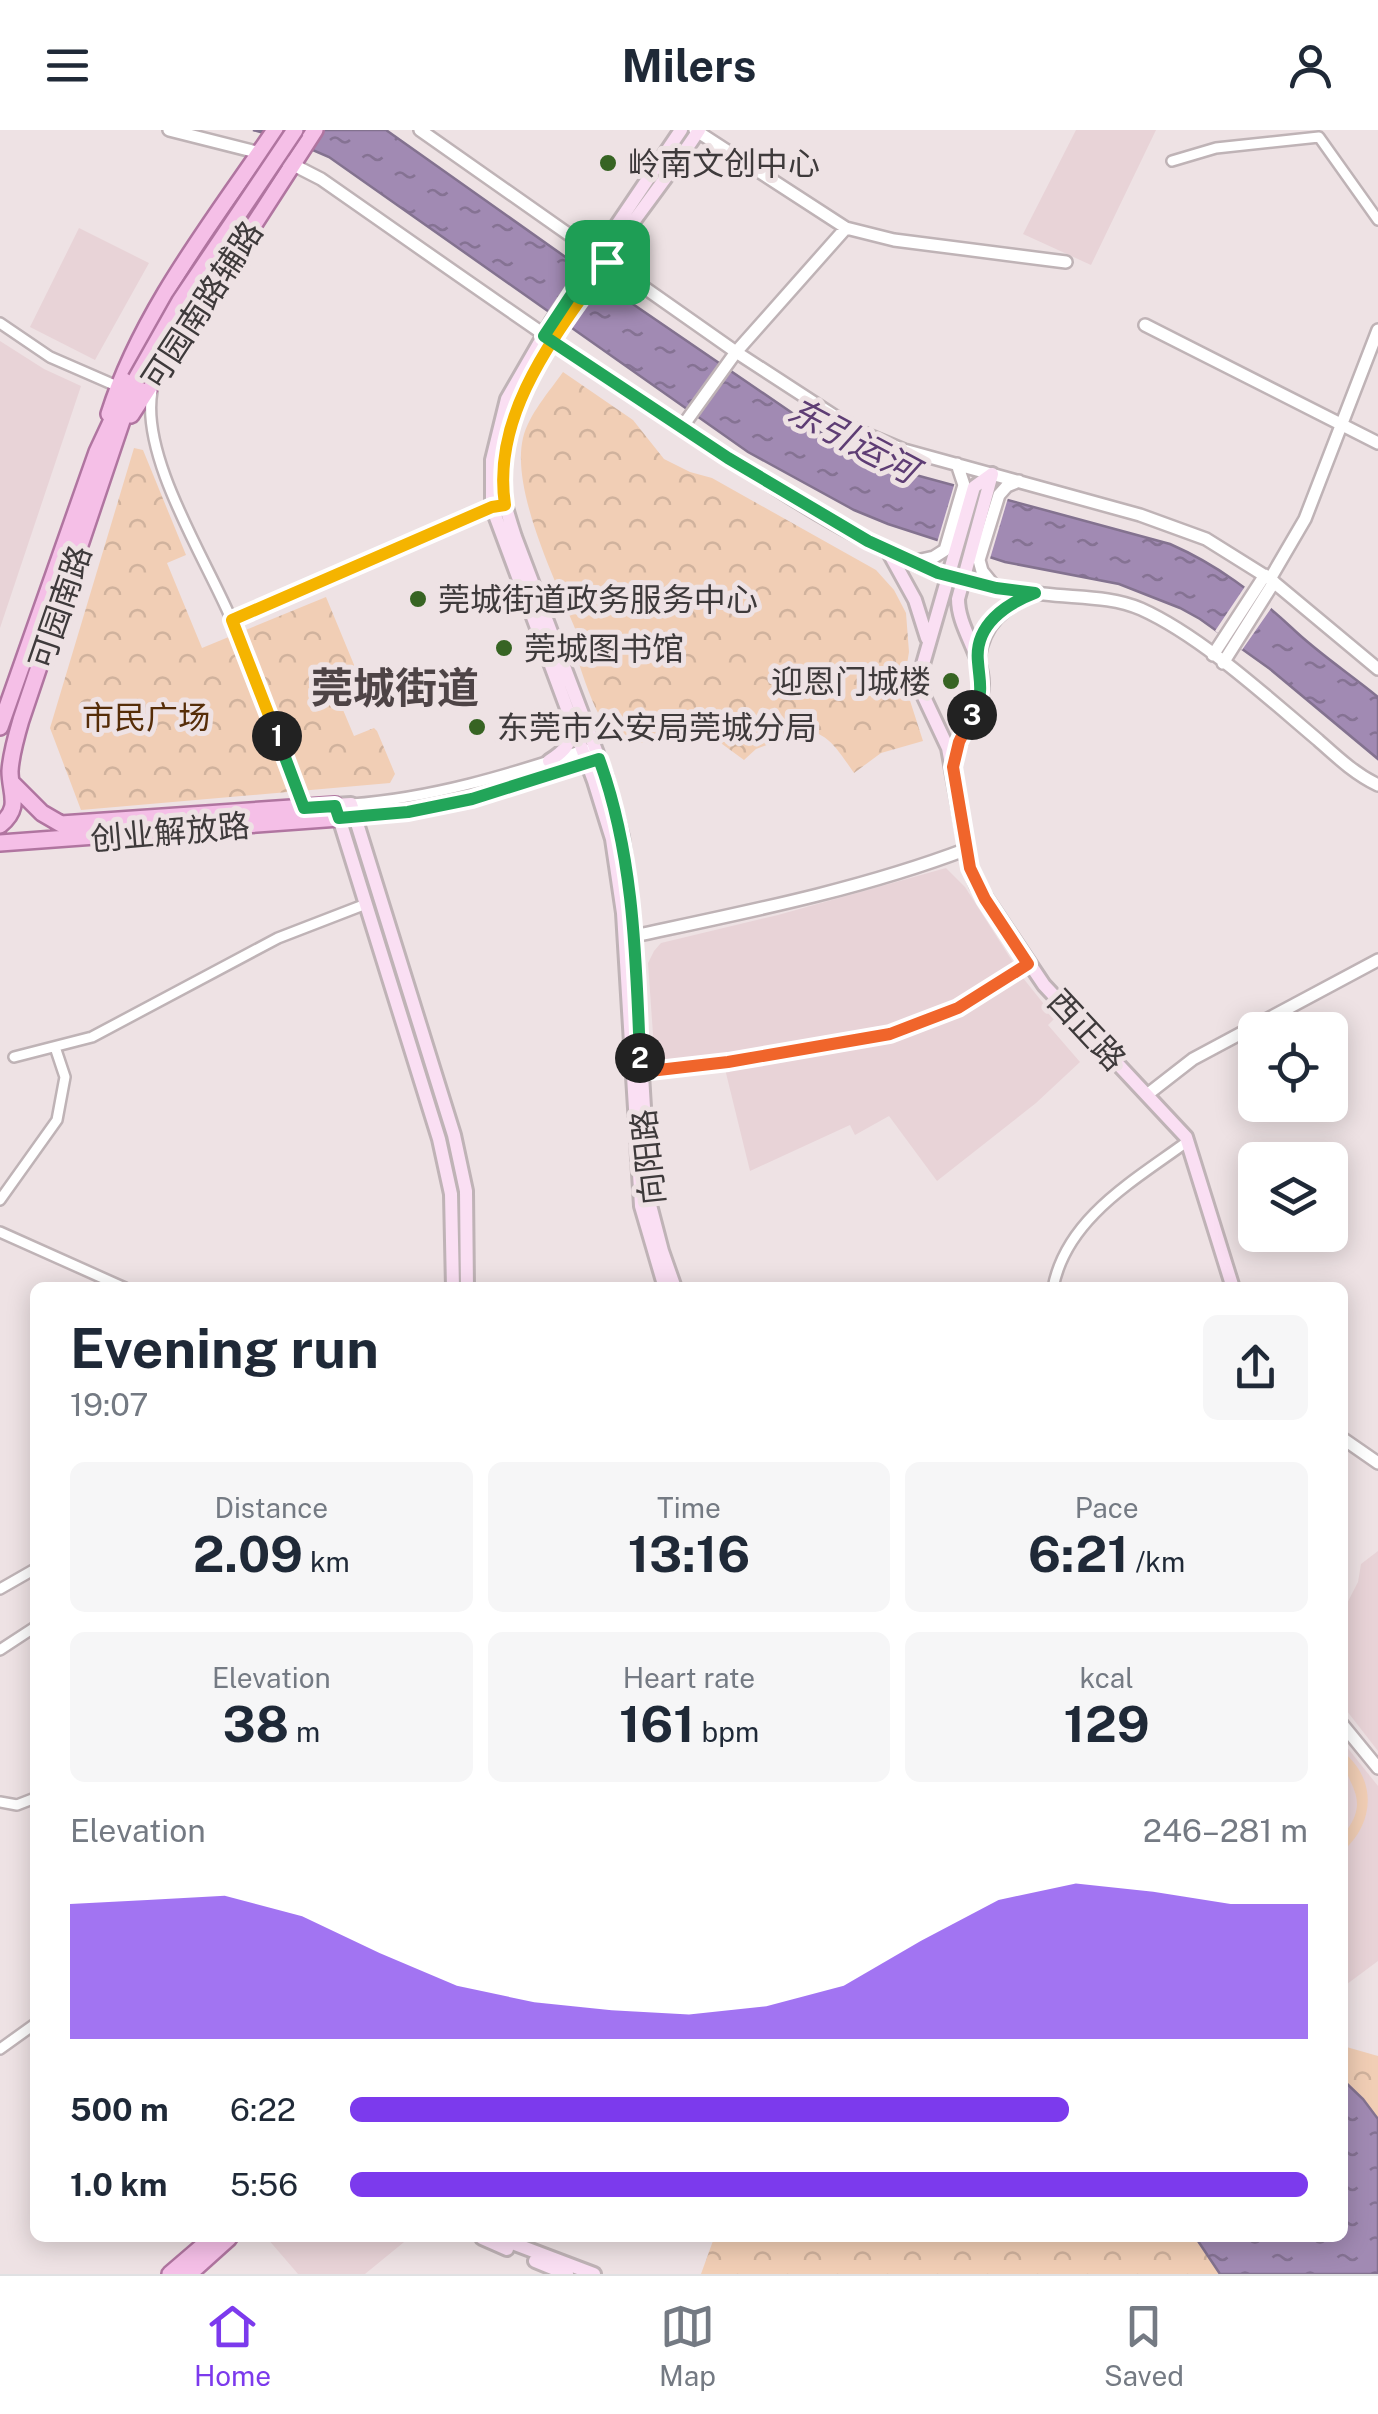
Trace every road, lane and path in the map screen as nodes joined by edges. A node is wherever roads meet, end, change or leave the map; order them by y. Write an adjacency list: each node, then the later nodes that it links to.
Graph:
1 (169, 130): 7 (street)
2 (295, 130): 24 (main road, 可园南路, bridge)
3 (316, 130): 9 (main road, 可园南路辅路)
4 (420, 130): 12 (street)
5 (682, 130): 12 (main road)
6 (698, 131): 11 (street); 12 (main road)
7 (268, 140): 9 (street); 20 (main road, 可园南路辅路)
8 (1172, 161): 10 (street)
9 (293, 164): 17 (street); 19 (main road, 可园南路辅路)
10 (1378, 220)
11 (846, 228): 13 (street); 18 (street)
12 (602, 259): 17 (main road, 向阳路); 18 (street)
13 (1066, 262)
14 (0, 324): 20 (street)
15 (1146, 325): 21 (street)
16 (1378, 330): 21 (street)
17 (548, 339): 22 (street); 30 (main road, 向阳路)
18 (732, 357): 22 (street); 25 (street)
19 (162, 363): 24 (main road, 可园南路辅路); 39 (street)
20 (118, 387): 24 (main road, 可园南路辅路)
21 (1340, 424): 23 (street); 36 (street)
22 (682, 428): 31 (street)
23 (1378, 443)
24 (102, 458): 44 (main road, 可园南路); 46 (main road, 可园南路)
25 (957, 464): 26 (street); 28 (street)
26 (992, 474): 27 (street); 28 (main road); 29 (main road, 西正路)
27 (1018, 481): 29 (street); 36 (street)
28 (969, 486): 32 (main road, 西正路)
29 (994, 493): 32 (main road, 西正路)
30 (498, 506): 39 (street); 45 (main road, 向阳路)
31 (888, 551): 33 (street); 40 (main road)
32 (962, 555): 33 (street); 34 (main road, 西正路); 35 (main road, 西正路); 37 (street)
33 (912, 562): 34 (street)
34 (948, 576): 35 (street); 40 (main road, 西正路)
35 (962, 580): 37 (street); 42 (main road, 西正路)
36 (1268, 581): 41 (street); 43 (street)
37 (996, 588): 38 (street)
38 (1035, 593): 41 (street); 42 (main road)
39 (232, 620): 53 (street)
40 (927, 641): 49 (main road, 西正路)
41 (1218, 659): 51 (street)
42 (978, 661): 49 (main road, 西正路)
43 (1378, 670)
44 (0, 726)
45 (579, 729): 47 (main road, 向阳路); 48 (main road)
46 (13, 748): 50 (main road, 可园南路); 52 (main road)
47 (591, 754): 48 (street); 54 (street); 59 (main road, 向阳路); 64 (main road, 向阳路)
48 (549, 761): 54 (street)
49 (953, 767): 57 (main road, 西正路)
50 (6, 780): 52 (main road); 55 (main road, 可园南路)
51 (1378, 786)
52 (26, 796): 53 (main road, 创业解放路)
53 (304, 808): 54 (main road, 创业解放路)
54 (345, 811): 56 (main road, 创业解放路); 58 (main road); 71 (main road)
55 (0, 825)
56 (0, 843)
57 (966, 850): 59 (street); 61 (main road, 西正路)
58 (366, 904): 62 (street); 70 (main road)
59 (634, 936): 64 (main road, 向阳路)
60 (1378, 960): 65 (street)
61 (1028, 964): 64 (street); 65 (main road, 西正路)
62 (55, 1046): 63 (street); 67 (street)
63 (14, 1057)
64 (636, 1073): 72 (main road, 向阳路); 73 (main road, 向阳路)
65 (1148, 1094): 66 (main road, 西正路)
66 (1188, 1141): 74 (street); 75 (main road, 西正路)
67 (0, 1200)
68 (0, 1232): 69 (street)
69 (112, 1282)
70 (453, 1282)
71 (467, 1282)
72 (663, 1282)
73 (673, 1282)
74 (1055, 1282)
75 (1231, 1282)
76 (1348, 1442): 77 (street)
77 (1378, 1463)
78 (30, 1572): 79 (street)
79 (0, 1590)
80 (30, 1630): 81 (street)
81 (0, 1650)
82 (1348, 1731): 83 (street)
83 (1378, 1768)
84 (30, 1800): 85 (street)
85 (0, 1802)
86 (30, 2028): 87 (street)
87 (0, 2049)
88 (207, 2242): 93 (main road)
89 (224, 2242): 94 (main road)
90 (491, 2242): 92 (main road)
91 (509, 2242): 95 (main road)
92 (563, 2273)
93 (170, 2274)
94 (188, 2274)
95 (594, 2274)

